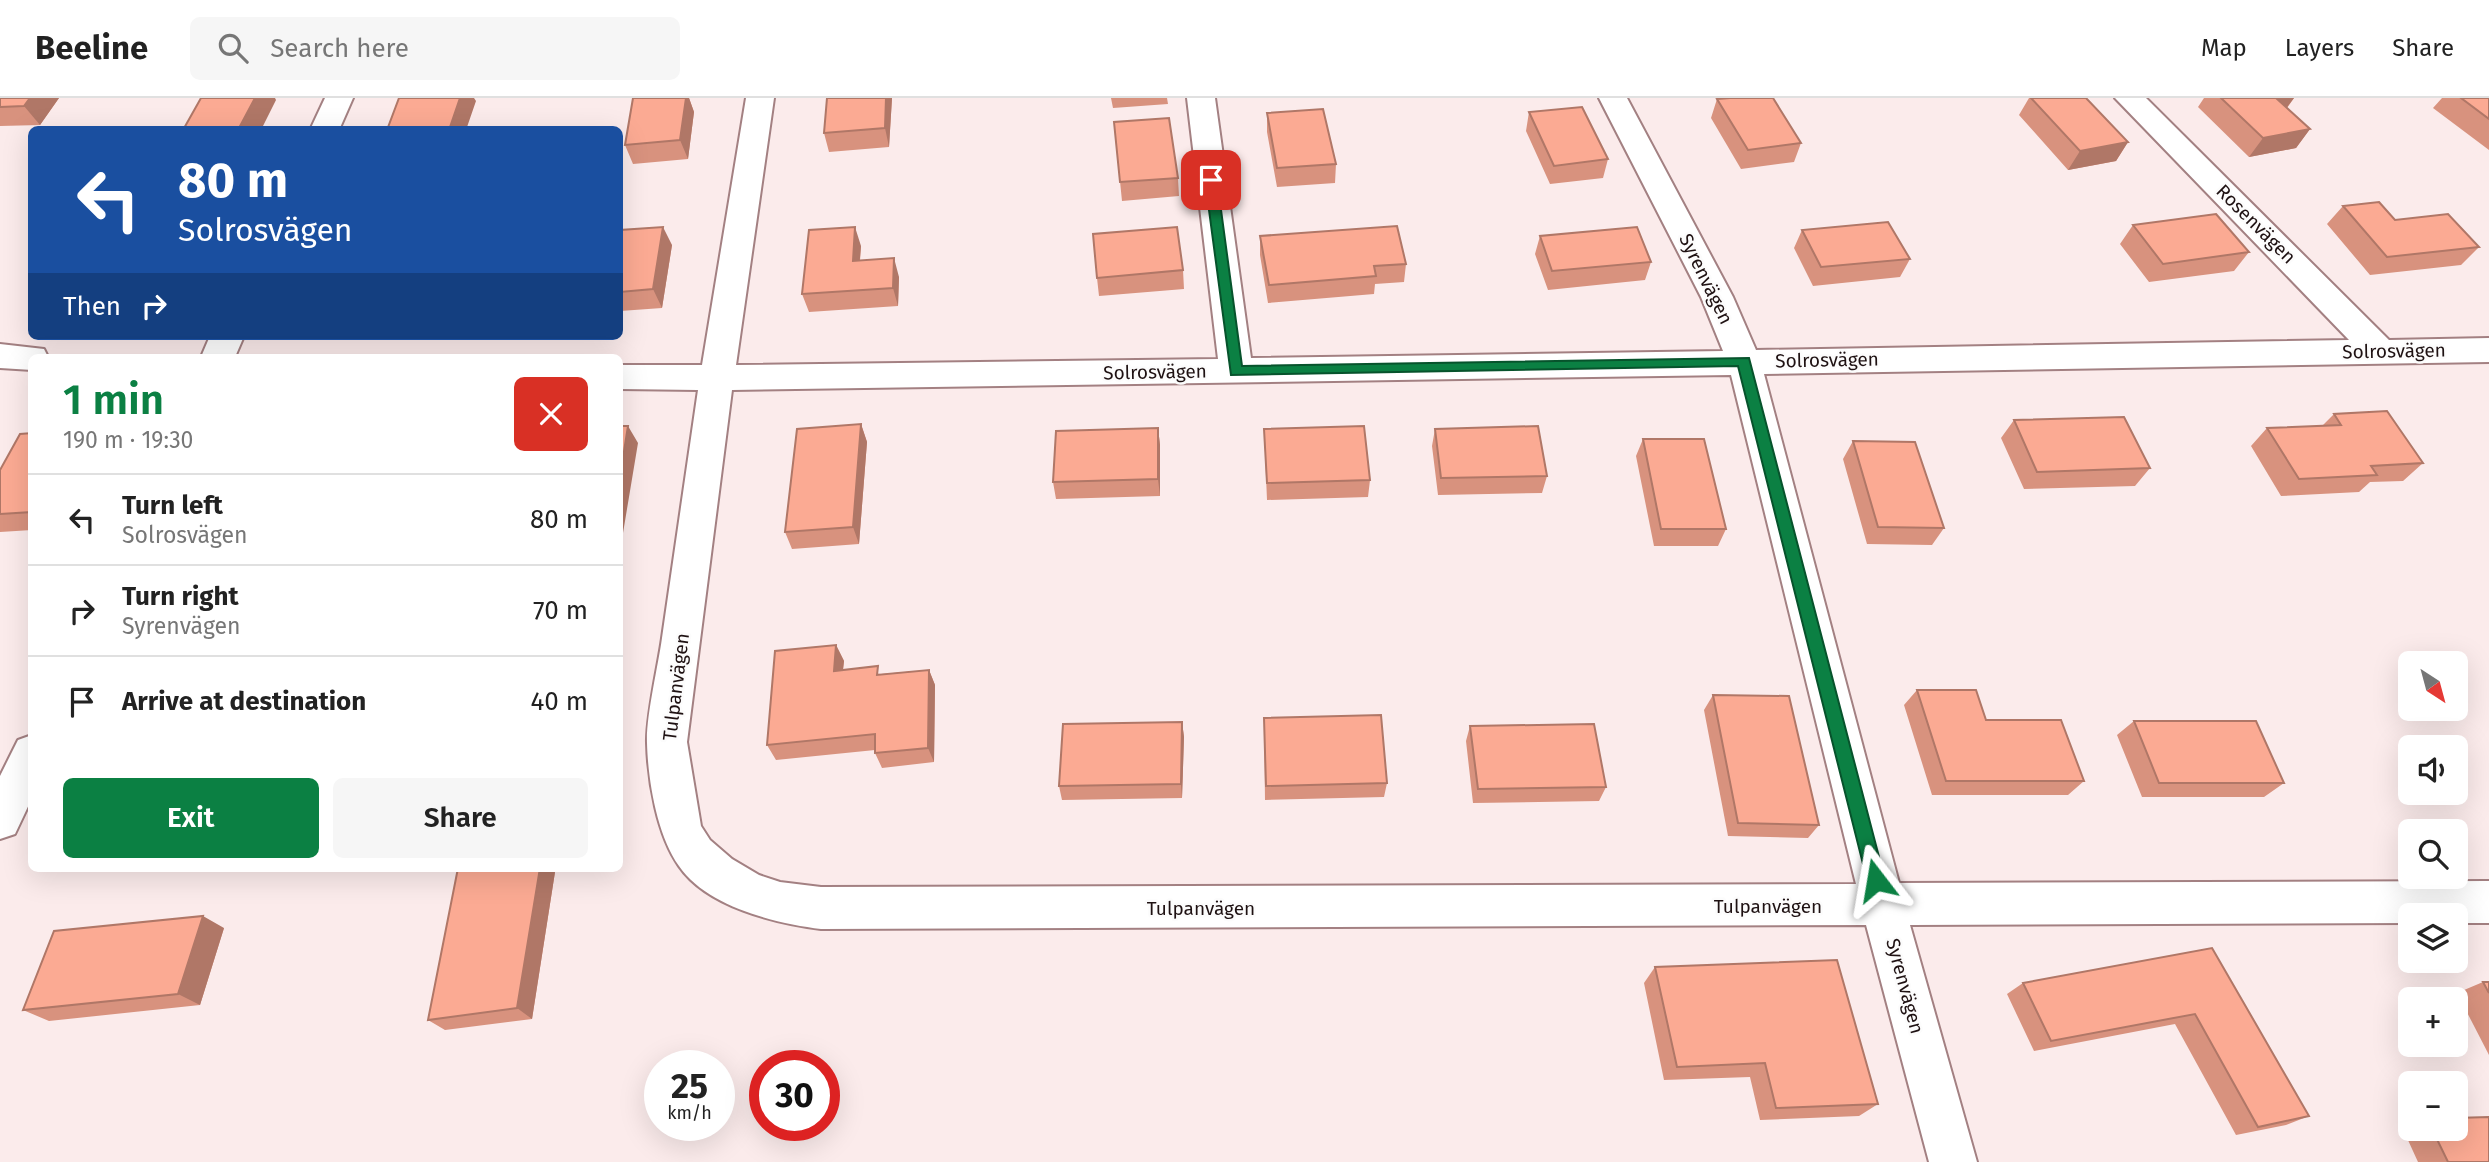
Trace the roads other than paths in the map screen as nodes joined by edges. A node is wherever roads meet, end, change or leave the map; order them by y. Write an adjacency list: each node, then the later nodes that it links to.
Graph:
1 (339, 98): 6 (street)
2 (760, 98): 14 (street, Tulpanvägen)
3 (1201, 98): 12 (street)
4 (1613, 98): 11 (street, Syrenvägen)
5 (2129, 98): 8 (street, Rosenvägen)
6 (326, 126)
7 (2489, 350): 8 (street, Solrosvägen)
8 (2381, 352): 11 (street, Solrosvägen)
9 (0, 356): 10 (street)
10 (28, 358)
11 (1744, 361): 12 (street, Solrosvägen); 18 (street, Syrenvägen)
12 (1236, 371): 14 (street, Solrosvägen)
13 (623, 377): 14 (street, Solrosvägen)
14 (717, 378): 18 (street, Tulpanvägen)
15 (28, 761): 16 (street)
16 (0, 820)
17 (2489, 902): 18 (street, Tulpanvägen)
18 (1883, 906): 19 (street, Syrenvägen)
19 (1953, 1162)

